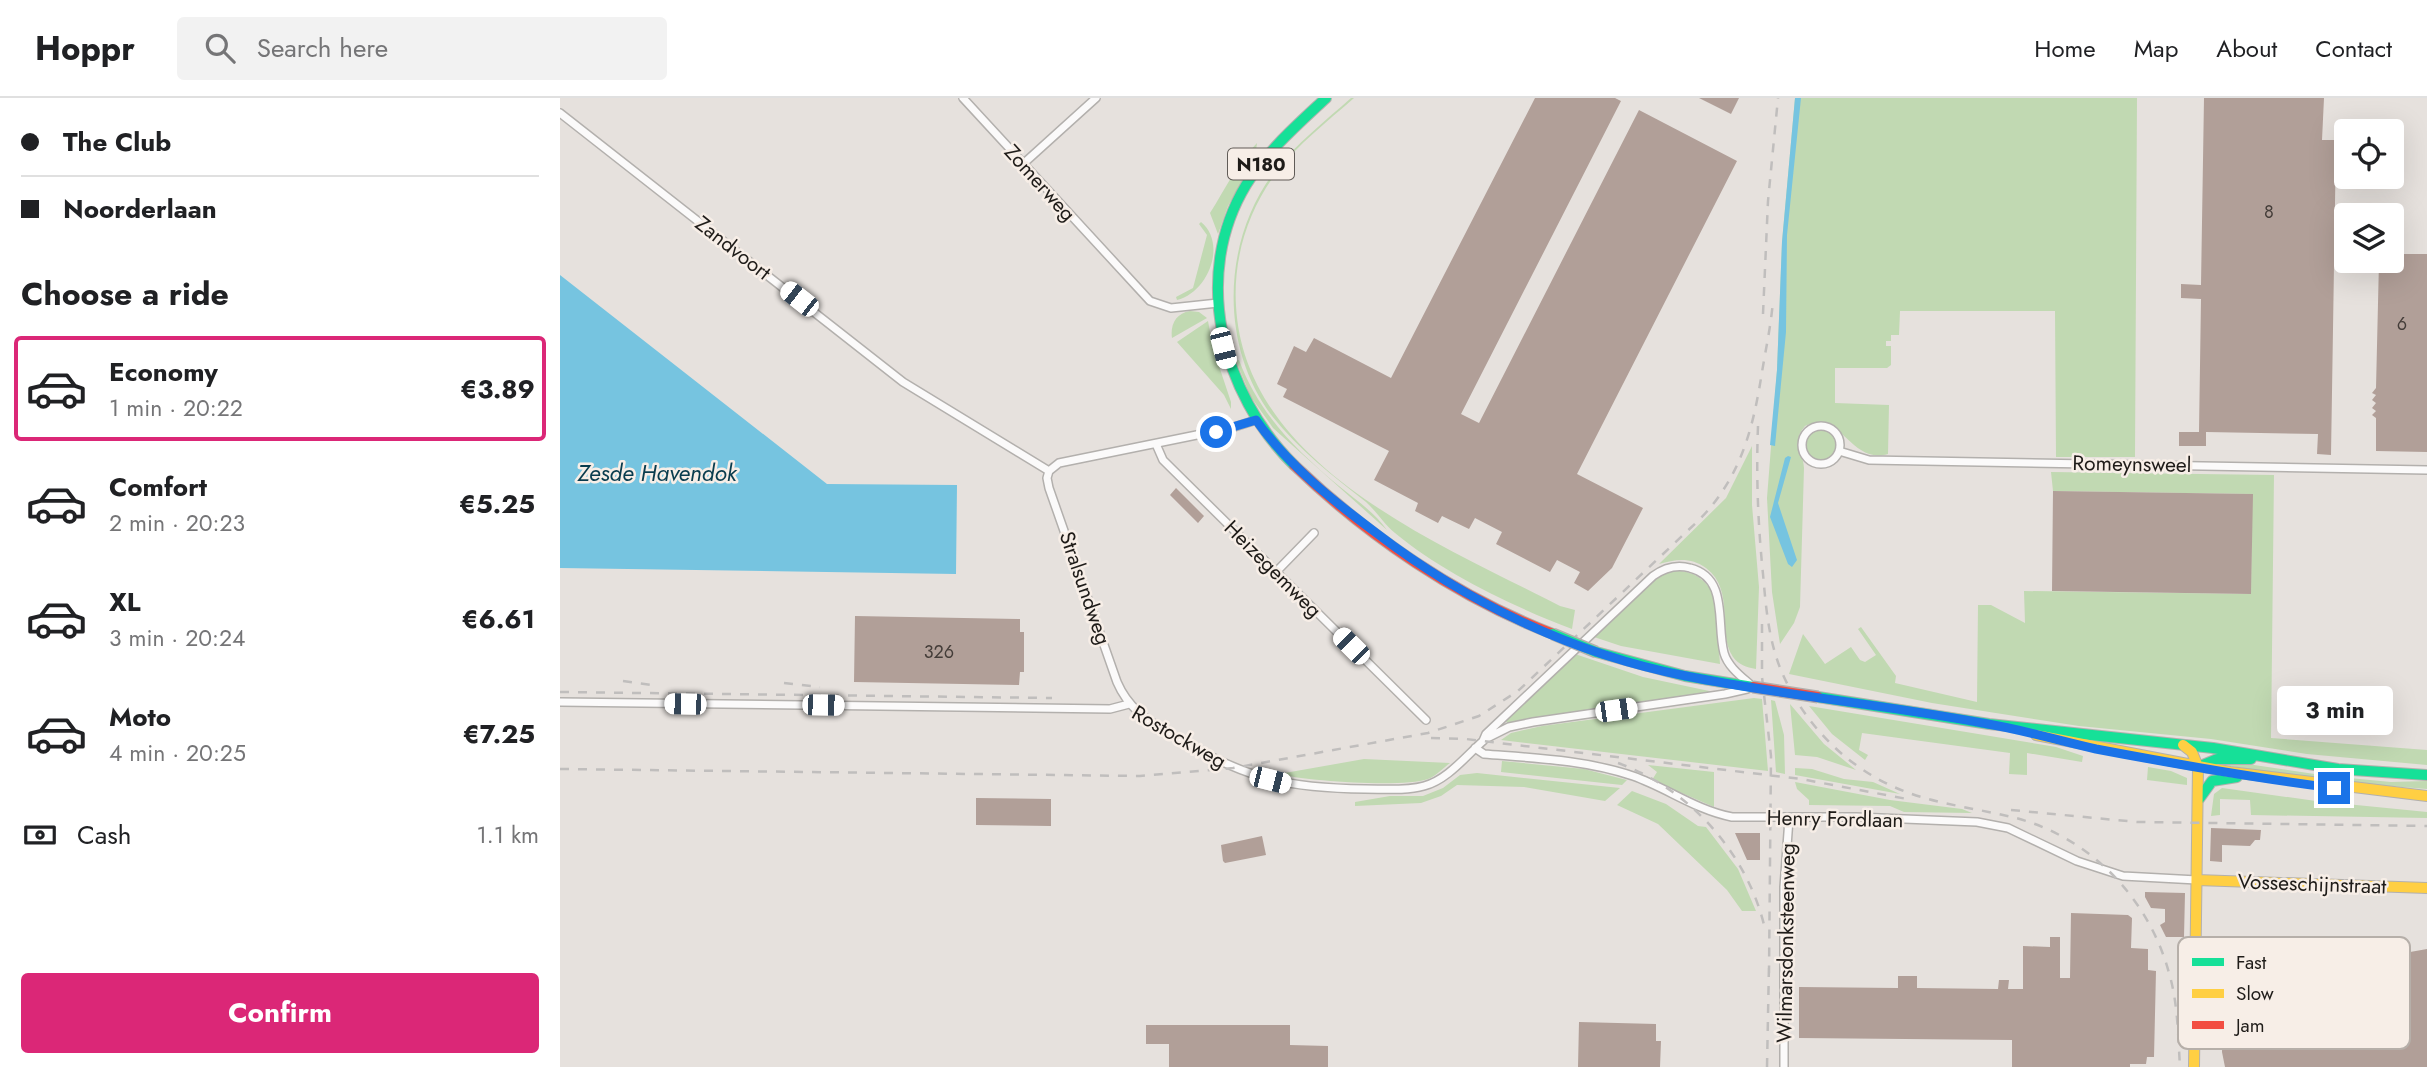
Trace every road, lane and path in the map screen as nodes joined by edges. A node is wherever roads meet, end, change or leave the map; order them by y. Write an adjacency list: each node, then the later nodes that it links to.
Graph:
1 (963, 98): 5 (street, Zomerweg)
2 (1096, 98): 5 (street)
3 (1326, 98): 6 (main road, N180)
4 (560, 113): 11 (street, Zandvoort)
5 (1023, 164): 6 (street, Zomerweg)
6 (1218, 303): 7 (main road, N180)
7 (1256, 420): 8 (street); 14 (main road, N180, bridge)
8 (1156, 444): 11 (street); 13 (street, Heizegemweg)
9 (1839, 451): 9 (street); 10 (street, Romeynsweel)
10 (2427, 470)
11 (1049, 471): 16 (street, Stralsundweg)
12 (1314, 533): 13 (street)
13 (1276, 572): 17 (street, Heizegemweg)
14 (1753, 687): 18 (main road, N180, bridge); 19 (street); 19 (street, Rostockweg)
15 (560, 702): 16 (street, Rostockweg)
16 (1129, 704): 21 (street, Rostockweg)
17 (1426, 720)
18 (1989, 724): 20 (main road, N180); 23 (main road, N180)
19 (1485, 739): 21 (street, Rostockweg)
20 (2179, 744): 22 (main road, N180); 23 (main road)
21 (1475, 748): 28 (street, Henry Fordlaan)
22 (2280, 761): 23 (main road); 24 (main road, N180)
23 (2198, 767): 25 (main road, N180); 27 (main road)
24 (2427, 775)
25 (2261, 778): 26 (main road, N180); 27 (main road)
26 (2427, 796)
27 (2198, 803): 29 (main road)
28 (1789, 818): 29 (street, Henry Fordlaan); 33 (street, Wilmarsdonksteenweg)
29 (2197, 880): 30 (main road, Vosseschijnstraat); 31 (main road)
30 (2427, 888)
31 (2196, 937)
32 (2193, 1049): 34 (main road)
33 (1784, 1067)
34 (2193, 1067)

